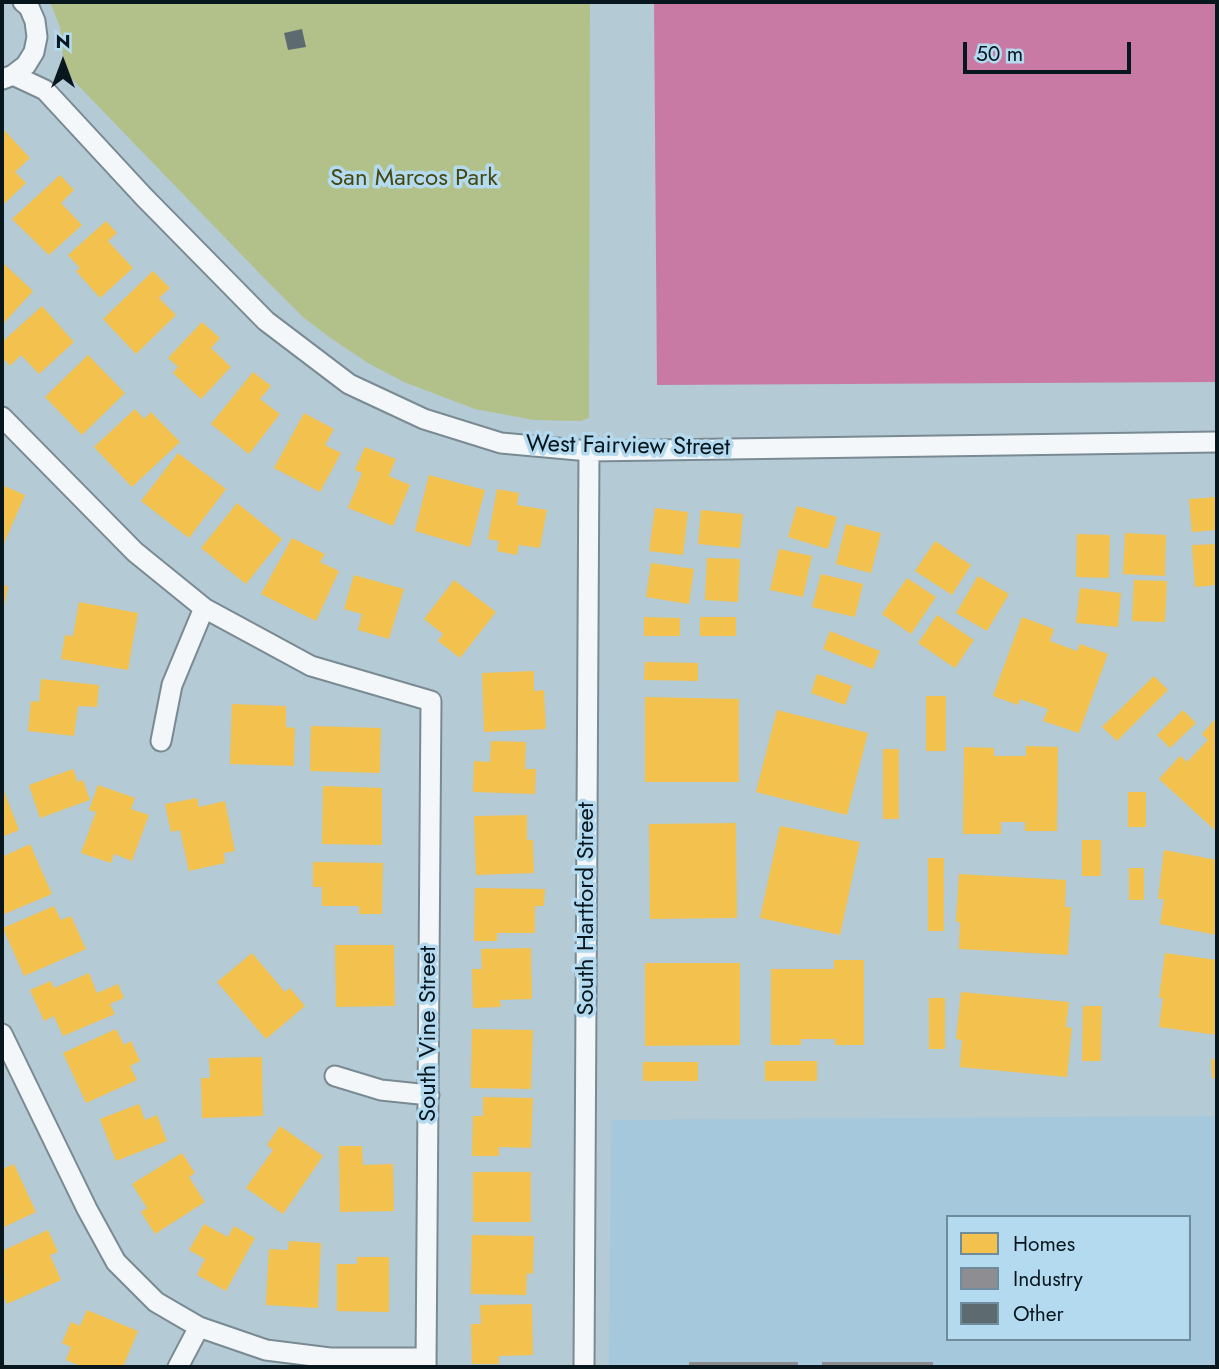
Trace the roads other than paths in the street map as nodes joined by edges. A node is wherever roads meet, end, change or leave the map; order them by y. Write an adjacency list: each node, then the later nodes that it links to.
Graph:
1 (23, 2): 2 (street, West Fairview Street)
2 (34, 52): 3 (street); 4 (street, West Fairview Street)
3 (7, 77): 4 (street, West Fairview Street)
4 (45, 90): 7 (street, West Fairview Street)
5 (2, 417): 8 (street)
6 (1217, 442): 7 (street, West Fairview Street)
7 (589, 451): 16 (street, South Hartford Street)
8 (204, 608): 9 (street); 12 (street, South Vine Street)
9 (161, 741)
10 (2, 1034): 13 (street)
11 (335, 1076): 12 (street)
12 (429, 1095): 14 (street, South Vine Street)
13 (199, 1326): 14 (street); 15 (street)
14 (426, 1363)
15 (178, 1367)
16 (584, 1367)

